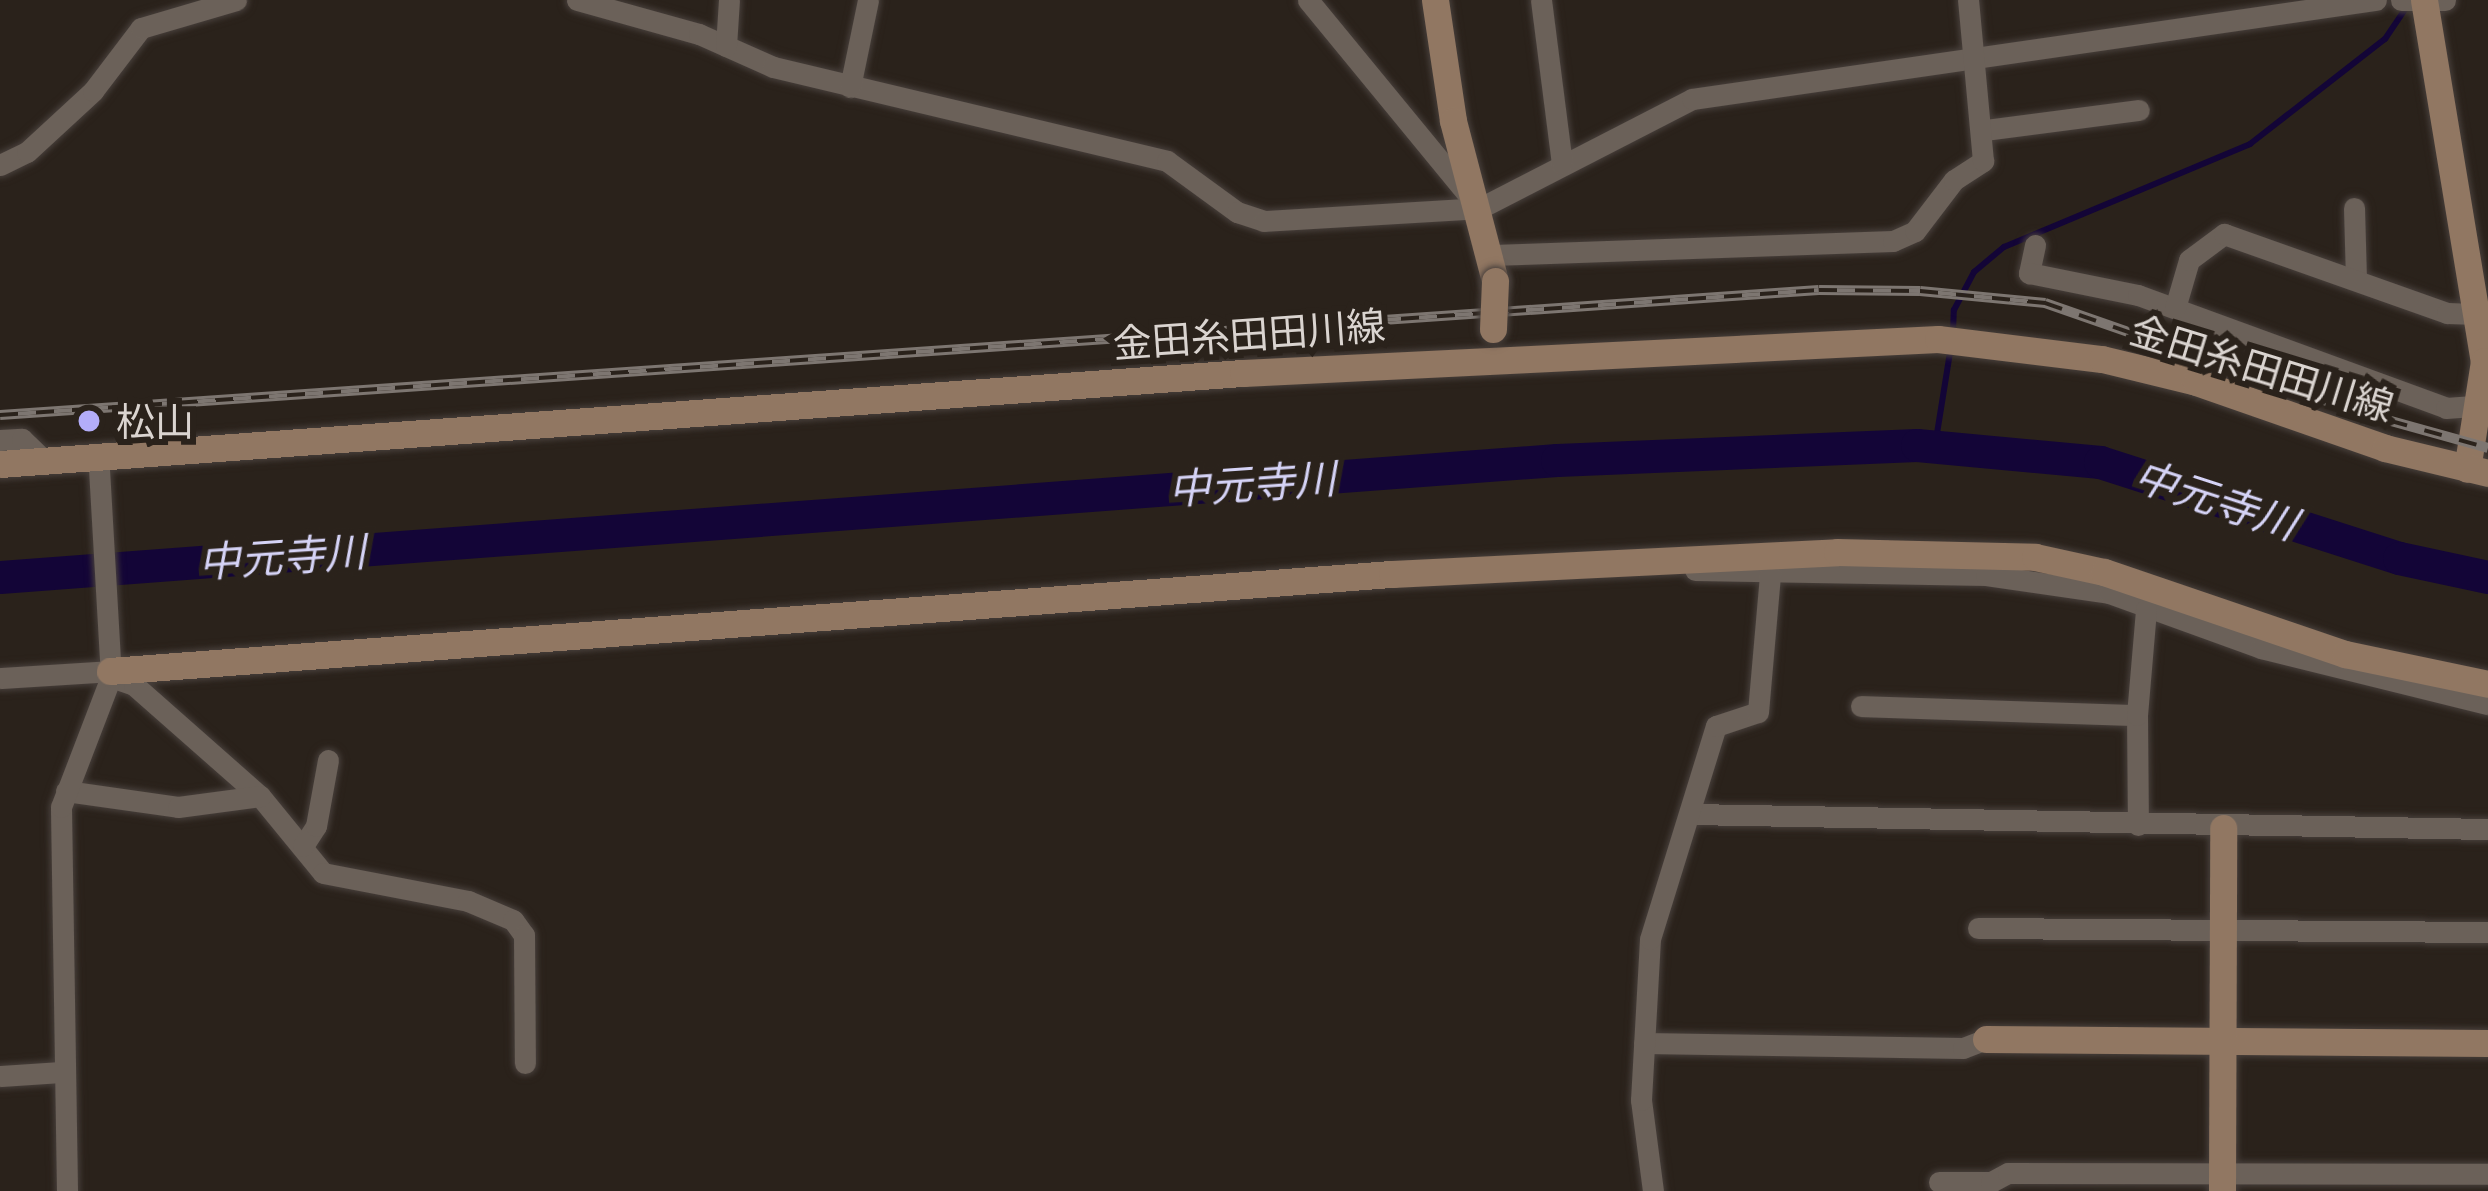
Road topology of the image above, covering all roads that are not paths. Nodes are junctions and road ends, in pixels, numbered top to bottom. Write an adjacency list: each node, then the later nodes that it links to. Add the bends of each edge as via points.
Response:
1 (236, 0): 17 (street, via 141,28 93,91 27,152)
2 (577, 0): 11 (street)
3 (729, 0): 11 (street)
4 (868, 0): 13 (street)
5 (1308, 0): 18 (street)
6 (1435, 0): 18 (street, via 1453,121)
7 (1541, 0): 16 (street)
8 (1968, 0): 12 (street)
9 (2376, 0): 12 (street)
10 (2424, 1): 24 (street)
11 (726, 46): 13 (street)
12 (1976, 56): 15 (street); 16 (street, via 1692,99)
13 (850, 87): 18 (street, via 1167,161 1237,212 1264,221)
14 (2139, 110): 15 (street)
15 (1985, 130): 21 (street, via 1983,161 1954,180 1915,231 1893,241)
16 (1562, 164): 18 (street)
17 (0, 165)
18 (1478, 206): 21 (street)
19 (2354, 208): 22 (street)
20 (2036, 245): 23 (street, via 2030,273)
21 (1494, 268): 25 (street, bridge)
22 (2356, 279): 23 (street, via 2224,234 2189,260); 24 (street, via 2447,314)
23 (2175, 308): 26 (street, via 2446,408)
24 (2476, 314): 26 (street)
25 (1493, 358): 30 (street, 金田糸田田川線); 31 (street, 金田糸田田川線, via 1938,339 2037,349 2196,382)
26 (2484, 404): 31 (street)
27 (0, 440): 28 (street, via 22,439)
28 (44, 460): 29 (street, 金田糸田田川線); 30 (street, 金田糸田田川線)
29 (0, 464)
30 (98, 464): 35 (street)
31 (2478, 471)
32 (1652, 558): 33 (street, via 1659,568); 35 (street); 37 (street, via 2035,557 2104,572 2345,654)
33 (1770, 575): 34 (street, via 1986,575 2109,593); 44 (street, via 1758,712 1716,726)
34 (2146, 609): 38 (street, via 2350,674); 40 (street)
35 (111, 666): 36 (street); 42 (street); 43 (street)
36 (0, 678)
37 (2488, 685)
38 (2488, 704)
39 (1861, 706): 40 (street)
40 (2138, 715): 45 (street)
41 (328, 760): 48 (street, via 316,826)
42 (66, 791): 43 (street, via 178,808); 57 (street)
43 (260, 796): 48 (street)
44 (1691, 814): 45 (street); 54 (street, via 1651,939)
45 (2138, 826): 46 (street)
46 (2223, 828): 47 (street); 50 (street)
47 (2488, 829)
48 (302, 846): 56 (street, via 323,873 468,902 513,920 524,935)
49 (1978, 928): 50 (street)
50 (2221, 929): 51 (street); 53 (street)
51 (2488, 932)
52 (1986, 1039): 53 (street); 54 (street, via 1963,1048)
53 (2222, 1039): 55 (street); 60 (street)
54 (1644, 1043): 63 (street)
55 (2488, 1043)
56 (525, 1063)
57 (62, 1072): 58 (street); 62 (street)
58 (0, 1076)
59 (2488, 1174): 60 (street)
60 (2222, 1181): 61 (street, via 2008,1173 1990,1182)
61 (1939, 1182)
62 (67, 1191)
63 (1653, 1191)

